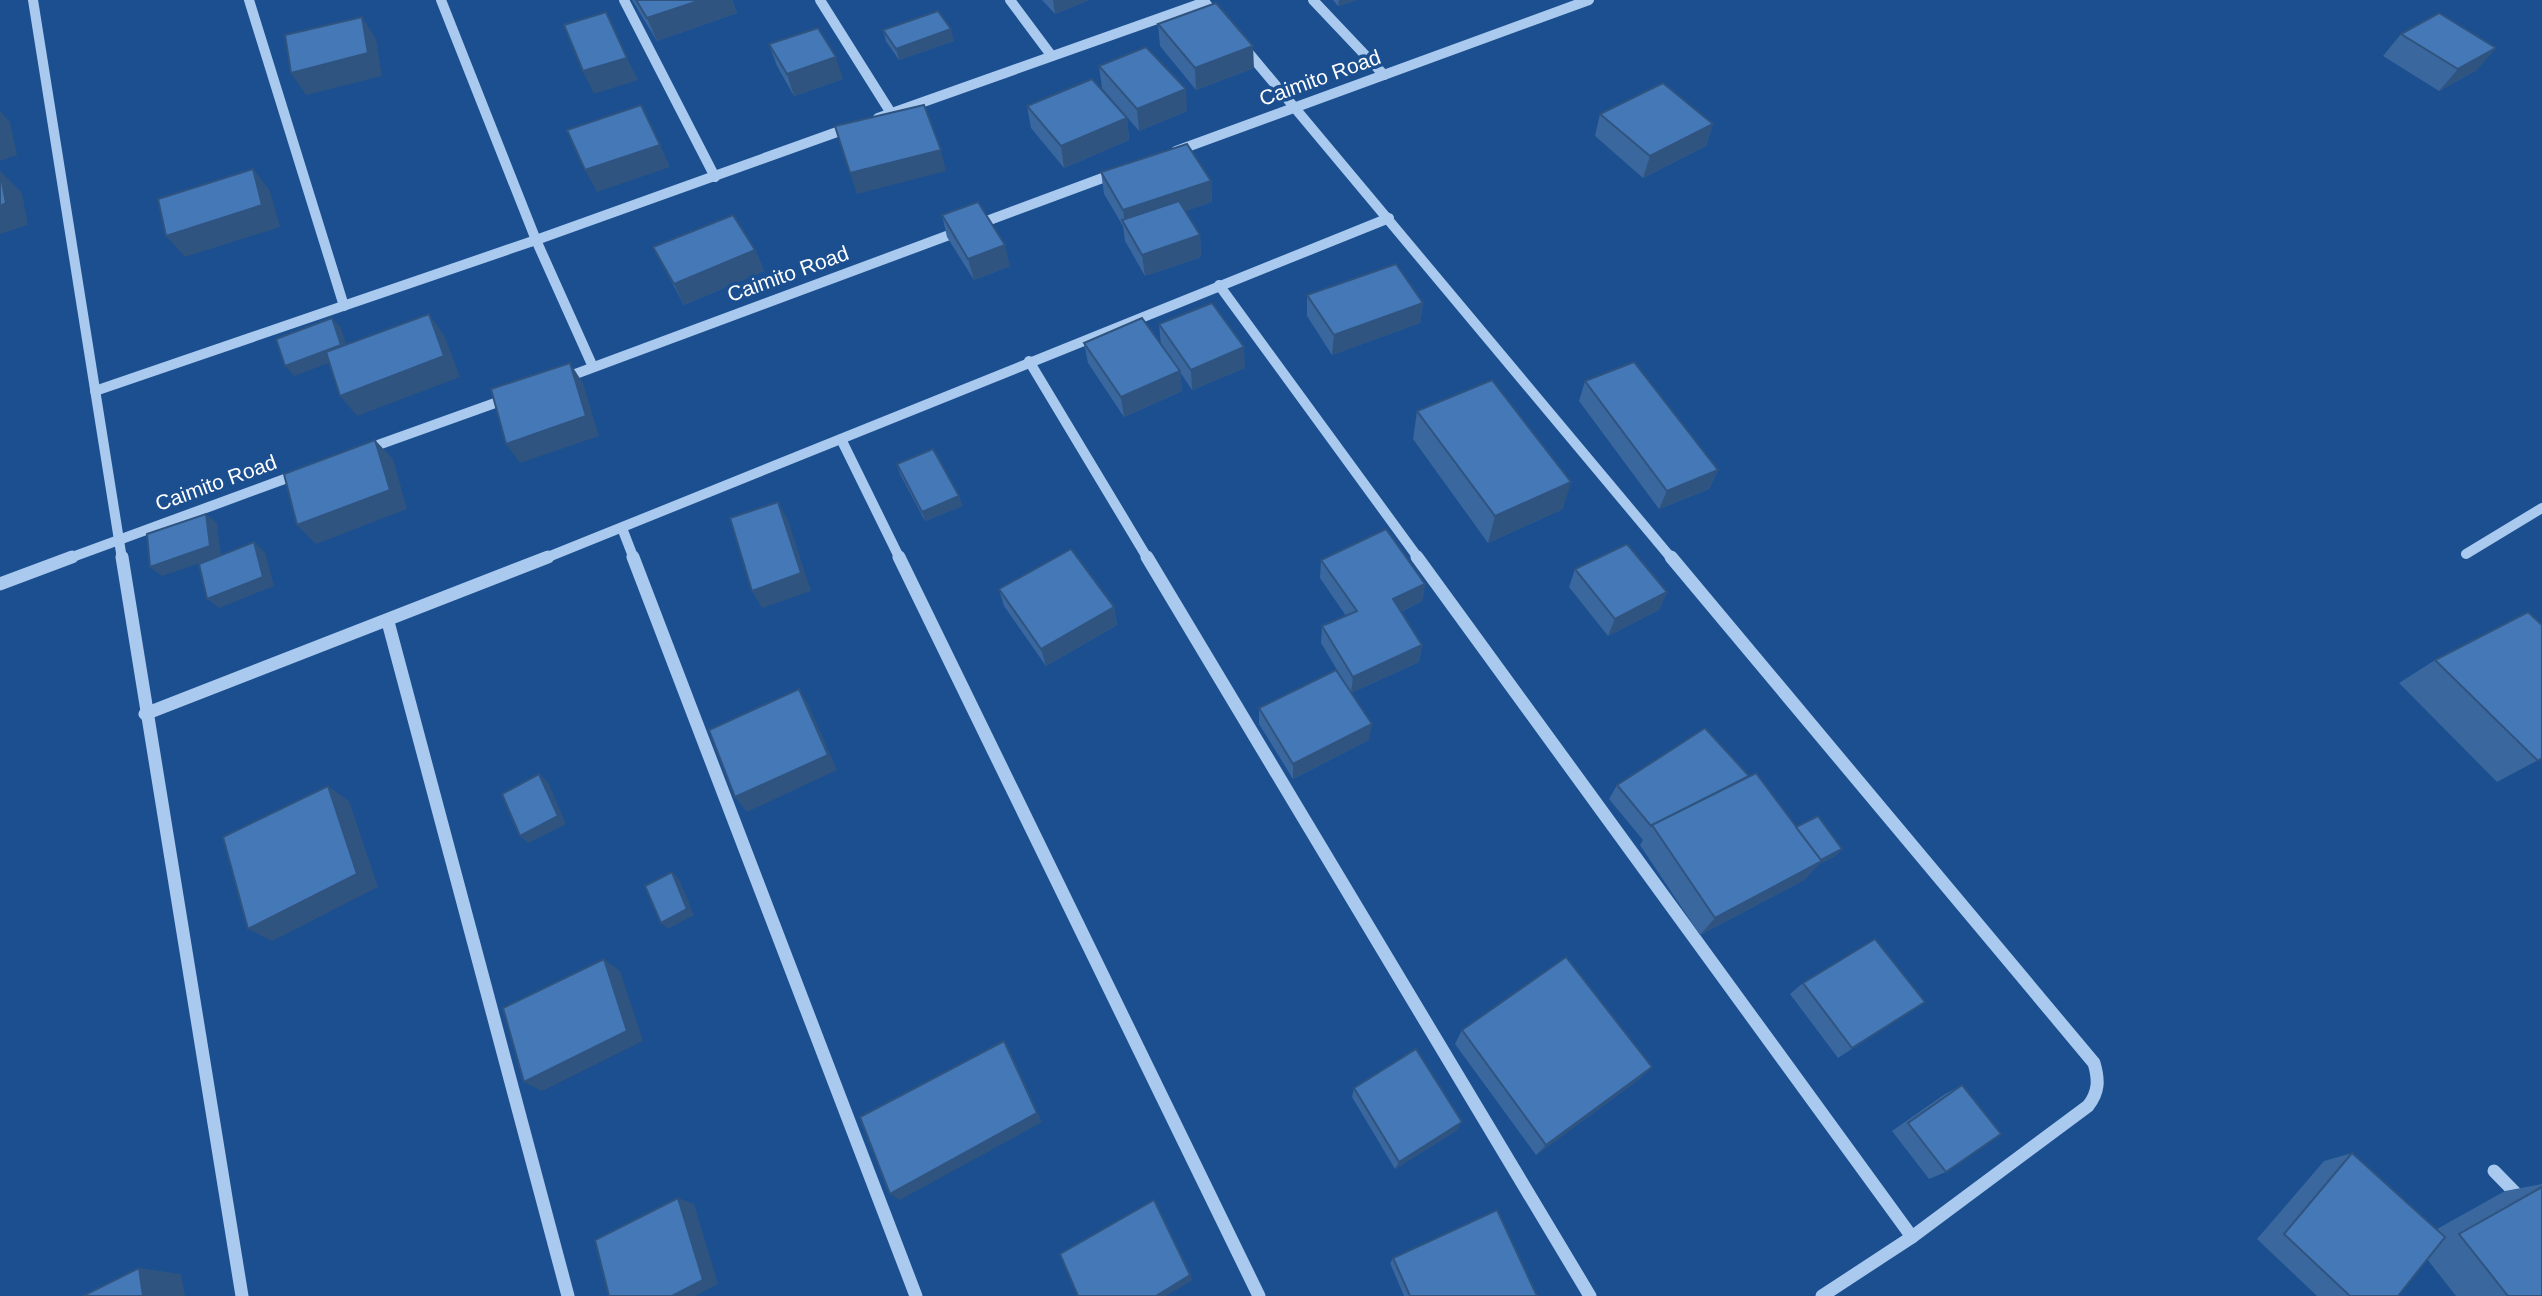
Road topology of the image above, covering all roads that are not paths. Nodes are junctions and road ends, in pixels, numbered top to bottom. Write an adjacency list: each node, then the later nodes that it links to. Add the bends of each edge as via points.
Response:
1 (33, 0): 26 (street)
2 (249, 0): 22 (street)
3 (441, 0): 20 (street)
4 (624, 0): 18 (street)
5 (820, 0): 15 (street)
6 (1010, 0): 12 (street)
7 (1313, 0): 13 (street)
8 (1590, 0): 13 (street, Caimito Road)
9 (1204, 1): 10 (street); 12 (street)
10 (1223, 23)
11 (1232, 34): 14 (street)
12 (1051, 55): 15 (street)
13 (1384, 75): 14 (street, Caimito Road)
14 (1297, 106): 16 (street, Caimito Road); 19 (street)
15 (891, 113): 18 (street)
16 (1166, 155)
17 (1127, 169): 24 (street, Caimito Road)
18 (715, 177): 20 (street)
19 (1389, 218): 21 (street); 40 (street, via 2094,1063 2100,1084 2088,1106)
20 (536, 240): 22 (street); 24 (street)
21 (1219, 285): 23 (street); 40 (street)
22 (344, 306): 26 (street)
23 (1029, 361): 28 (street); 45 (street)
24 (593, 367): 25 (street, Caimito Road)
25 (554, 382)
26 (95, 391): 33 (street)
27 (514, 396): 29 (street)
28 (841, 439): 32 (street); 44 (street)
29 (357, 453)
30 (317, 467): 33 (street, Caimito Road)
31 (2542, 508): 34 (street)
32 (622, 528): 36 (street); 43 (street)
33 (121, 538): 35 (street, Caimito Road); 37 (street)
34 (2466, 554)
35 (0, 584)
36 (388, 622): 37 (street); 42 (street)
37 (145, 714): 41 (street)
38 (2494, 1171): 39 (street)
39 (2542, 1220)
40 (1912, 1237): 46 (street)
41 (242, 1296)
42 (568, 1296)
43 (916, 1296)
44 (1259, 1296)
45 (1590, 1296)
46 (1822, 1296)

